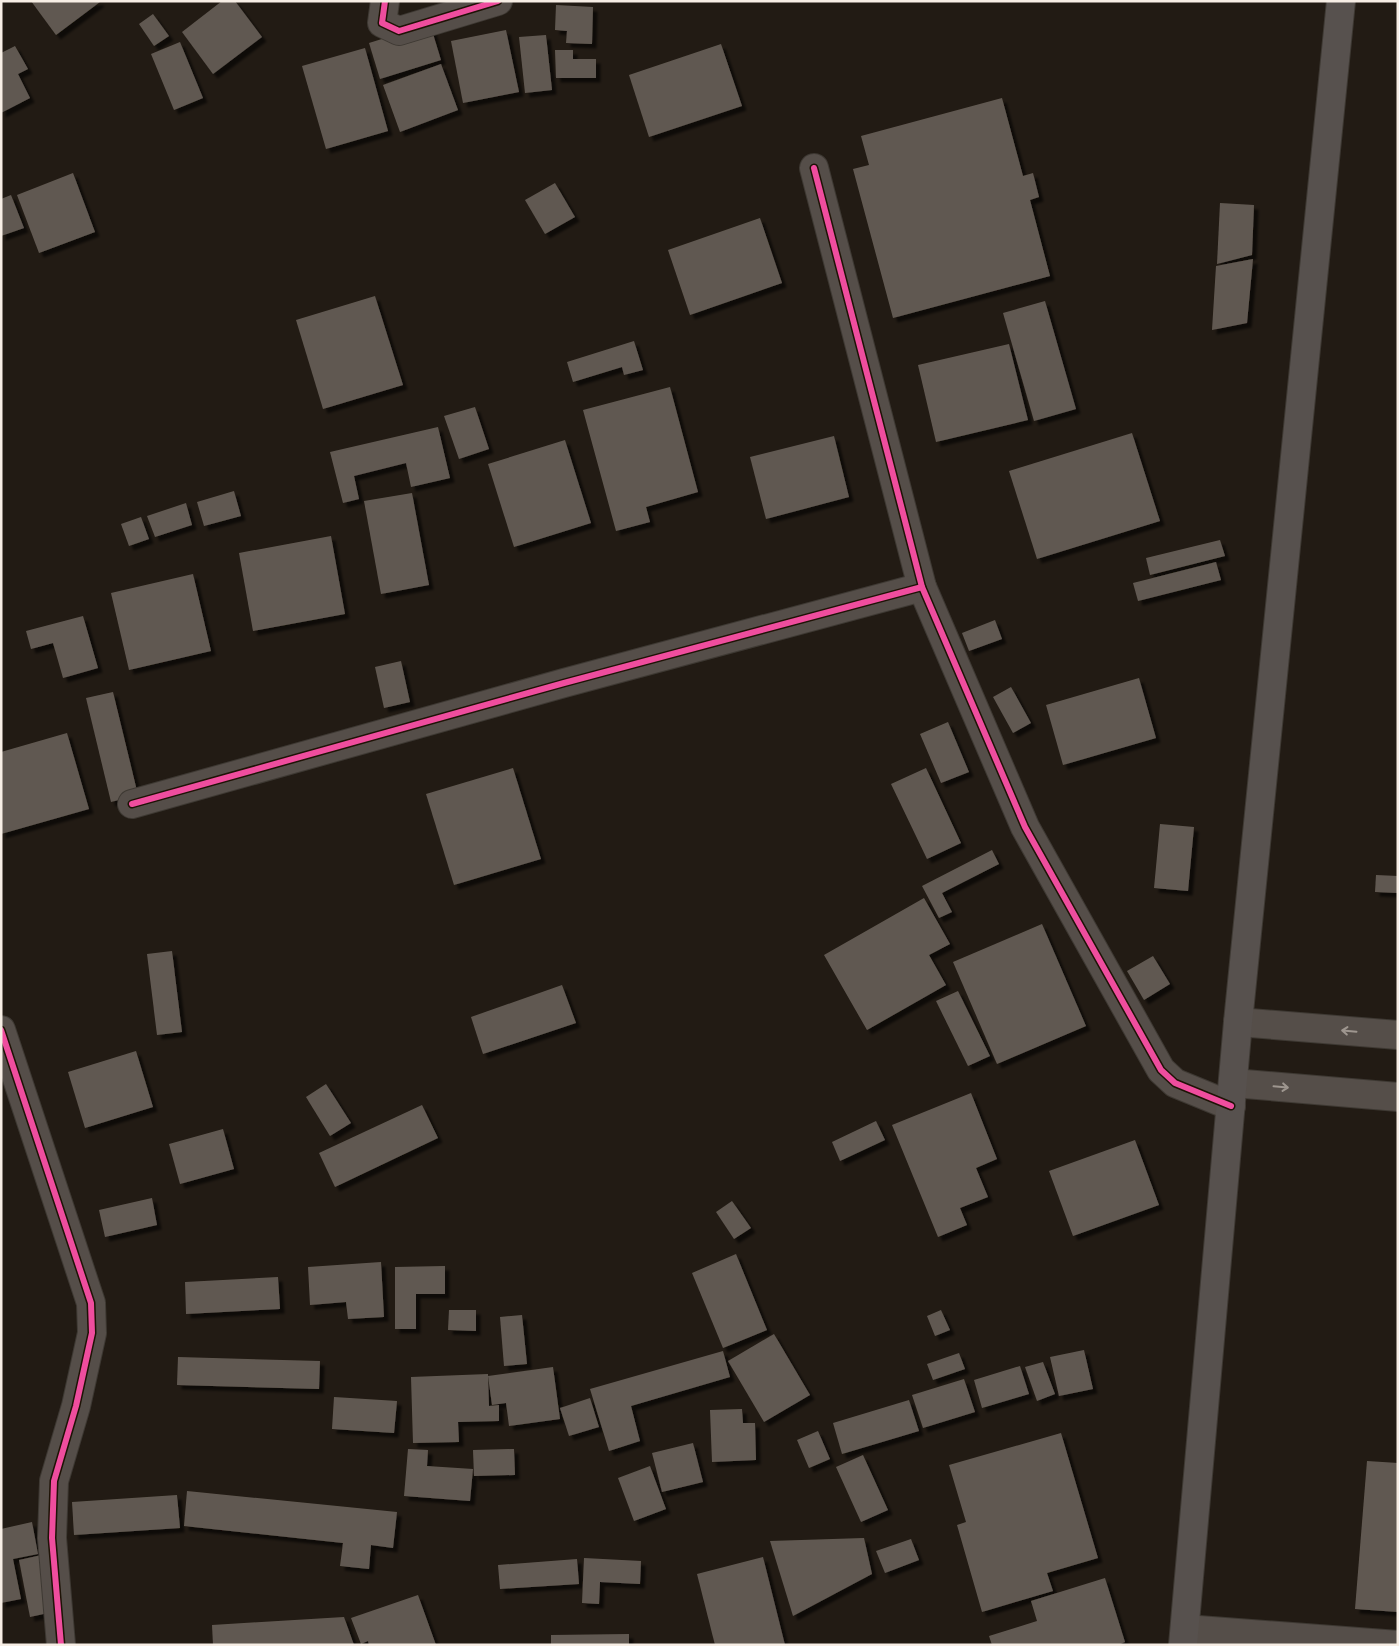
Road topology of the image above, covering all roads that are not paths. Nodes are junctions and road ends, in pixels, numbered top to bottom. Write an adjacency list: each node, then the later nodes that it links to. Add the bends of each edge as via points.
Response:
1 (385, 1): 2 (street, via 382,23 399,31)
2 (498, 1)
3 (1341, 1): 7 (main road)
4 (814, 168): 5 (street)
5 (922, 587): 6 (street, via 573,680); 10 (street, via 1026,827 1161,1070 1175,1084)
6 (132, 804)
7 (1238, 1022): 9 (street, one-way to 7); 10 (main road)
8 (1, 1030): 14 (street, via 92,1303 92,1333 76,1406 54,1481 52,1538)
9 (1398, 1035)
10 (1232, 1094): 11 (street, one-way to 11); 12 (main road)
11 (1398, 1097)
12 (1184, 1637): 13 (street)
13 (1398, 1644)
14 (61, 1645)

